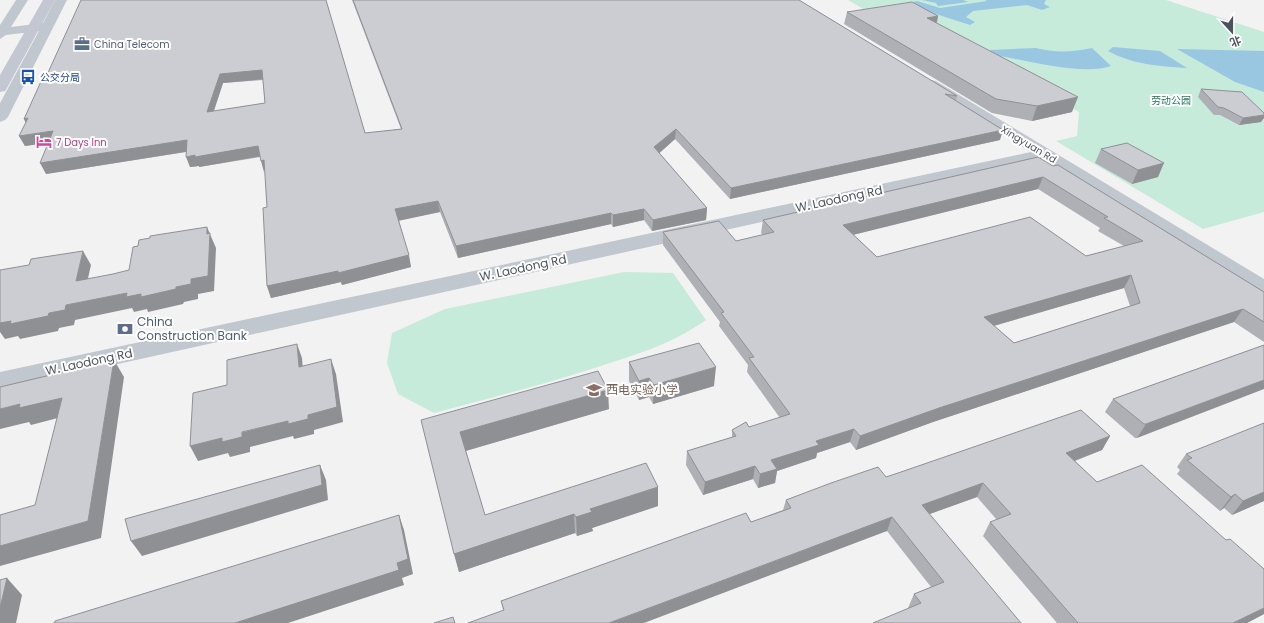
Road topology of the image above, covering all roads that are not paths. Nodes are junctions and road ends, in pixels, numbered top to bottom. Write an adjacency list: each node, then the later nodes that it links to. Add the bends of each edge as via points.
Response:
1 (22, 0): 8 (street)
2 (35, 0): 7 (main road)
3 (49, 0): 6 (main road)
4 (61, 0): 5 (street)
5 (48, 26): 6 (street); 12 (street)
6 (33, 28): 7 (street); 11 (main road)
7 (17, 30): 8 (street); 9 (main road)
8 (1, 33)
9 (7, 47)
10 (916, 75): 13 (street, Xingyuan Rd)
11 (0, 88)
12 (0, 117)
13 (1046, 154): 15 (street, Xingyuan Rd); 17 (street, W. Laodong Rd)
14 (1264, 268): 15 (street)
15 (1242, 275): 16 (street, Xingyuan Rd)
16 (1264, 288)
17 (0, 381)

